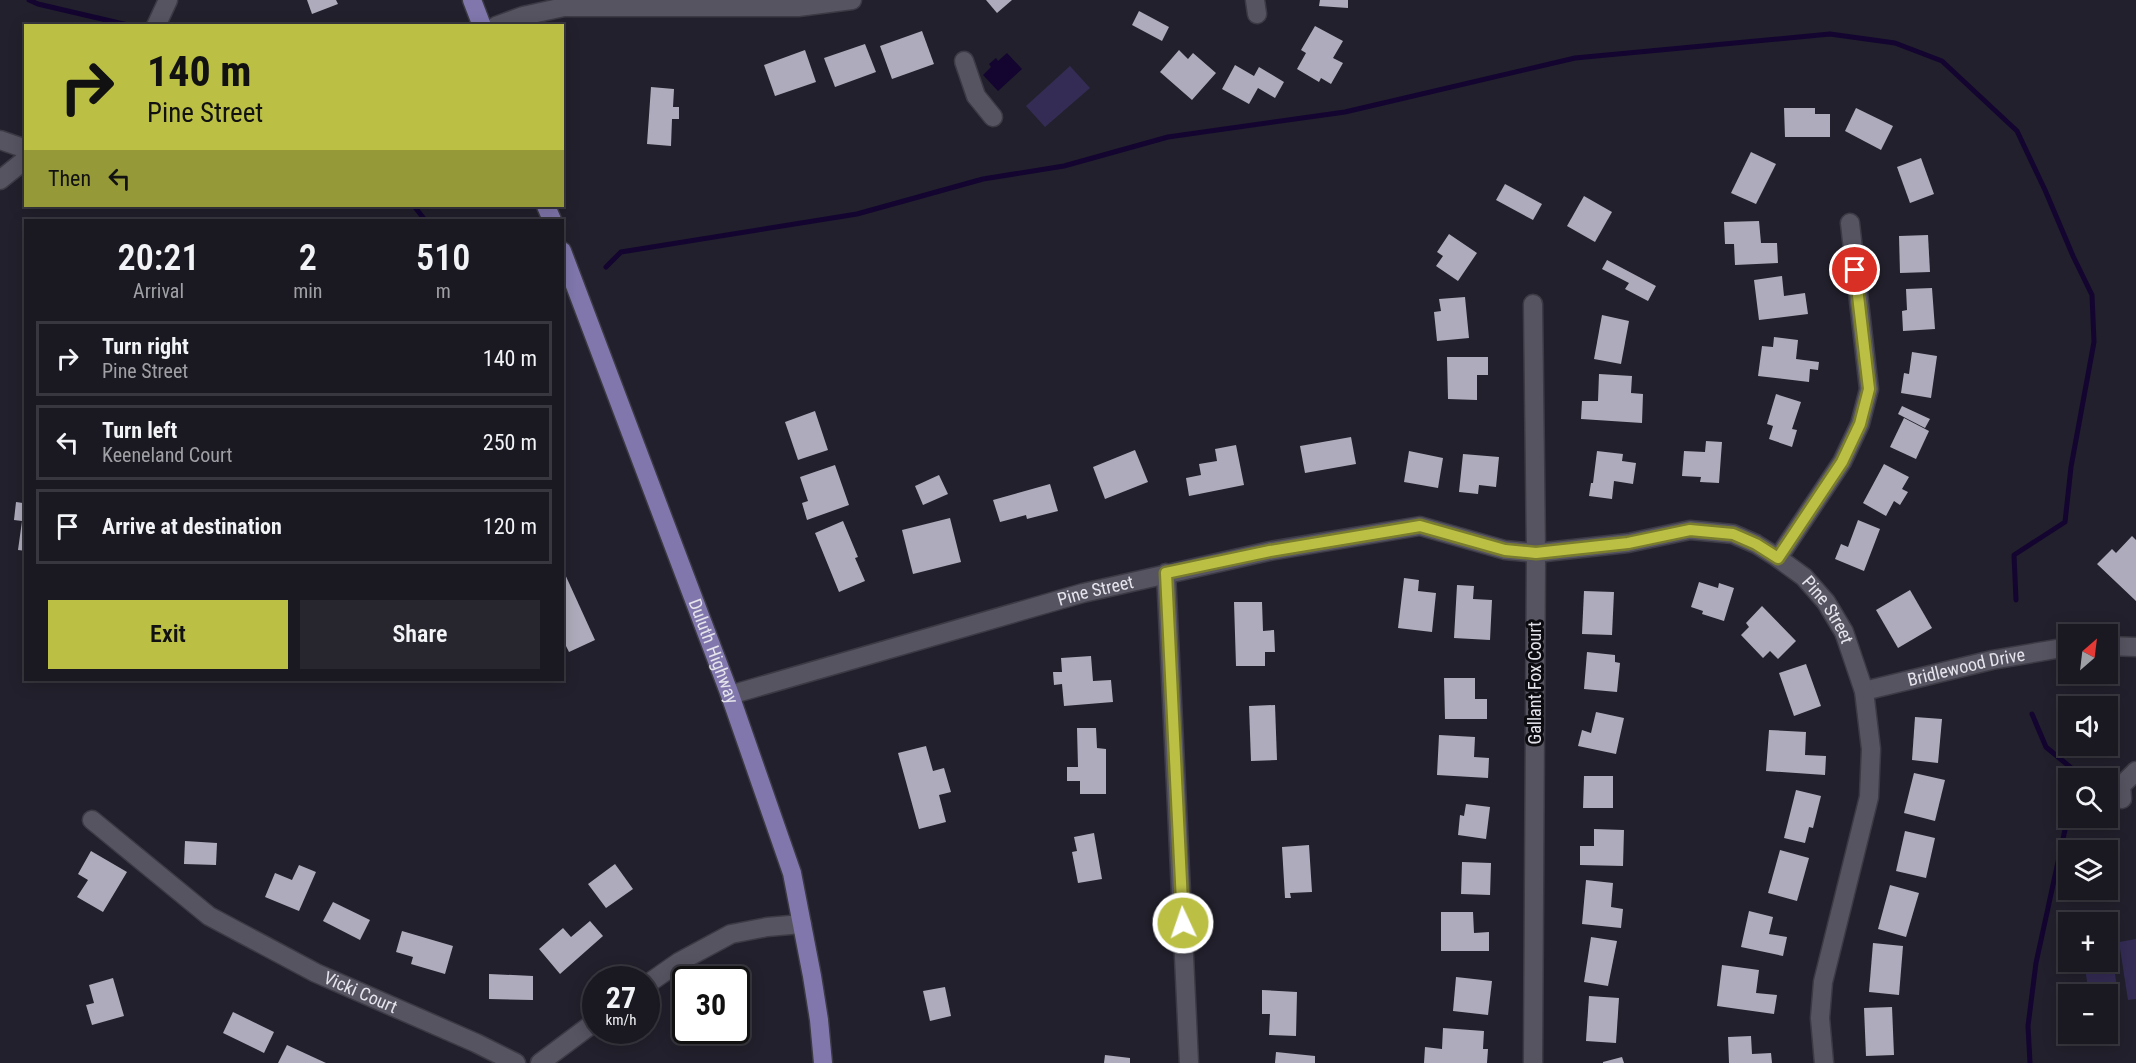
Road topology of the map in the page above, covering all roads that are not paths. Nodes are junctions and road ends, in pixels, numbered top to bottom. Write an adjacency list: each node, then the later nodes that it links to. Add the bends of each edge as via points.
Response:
1 (168, 0): 4 (street)
2 (472, 0): 5 (main road)
3 (852, 0): 6 (street, via 798,7 564,7)
4 (157, 24)
5 (481, 24)
6 (501, 24)
7 (964, 61): 8 (street, via 976,96)
8 (993, 117)
9 (0, 140): 10 (street)
10 (24, 148)
11 (24, 161): 12 (street)
12 (0, 180)
13 (1850, 223): 17 (street, via 1869,389 1860,424 1842,462)
14 (564, 256): 23 (main road, Duluth Highway)
15 (1533, 304): 16 (street, Gallant Fox Court)
16 (1536, 553): 17 (street, Pine Street, via 1628,543 1690,530 1733,534); 18 (street, Pine Street, via 1505,550 1420,526); 34 (street, Gallant Fox Court)
17 (1778, 558): 22 (street, Pine Street, via 1804,577 1826,602 1844,632)
18 (1166, 573): 23 (street, Pine Street, via 1083,593); 33 (street)
19 (2118, 646): 20 (street)
20 (2136, 647)
21 (2058, 649): 22 (street, Bridlewood Drive, via 1992,660)
22 (1864, 691): 35 (street, Pine Street, via 1871,748 1869,797 1823,982 1820,1018)
23 (730, 695): 27 (main road, Duluth Highway, via 792,873)
24 (2136, 771): 25 (street, via 2121,786)
25 (2122, 799)
26 (92, 820): 30 (street, Vicki Court, via 209,916 316,973)
27 (802, 924): 28 (street, via 731,934); 32 (main road, Duluth Highway, via 819,1020)
28 (660, 976)
29 (582, 1032): 31 (street)
30 (516, 1063)
31 (540, 1063)
32 (822, 1063)
33 (1189, 1063)
34 (1533, 1063)
35 (1824, 1063)

